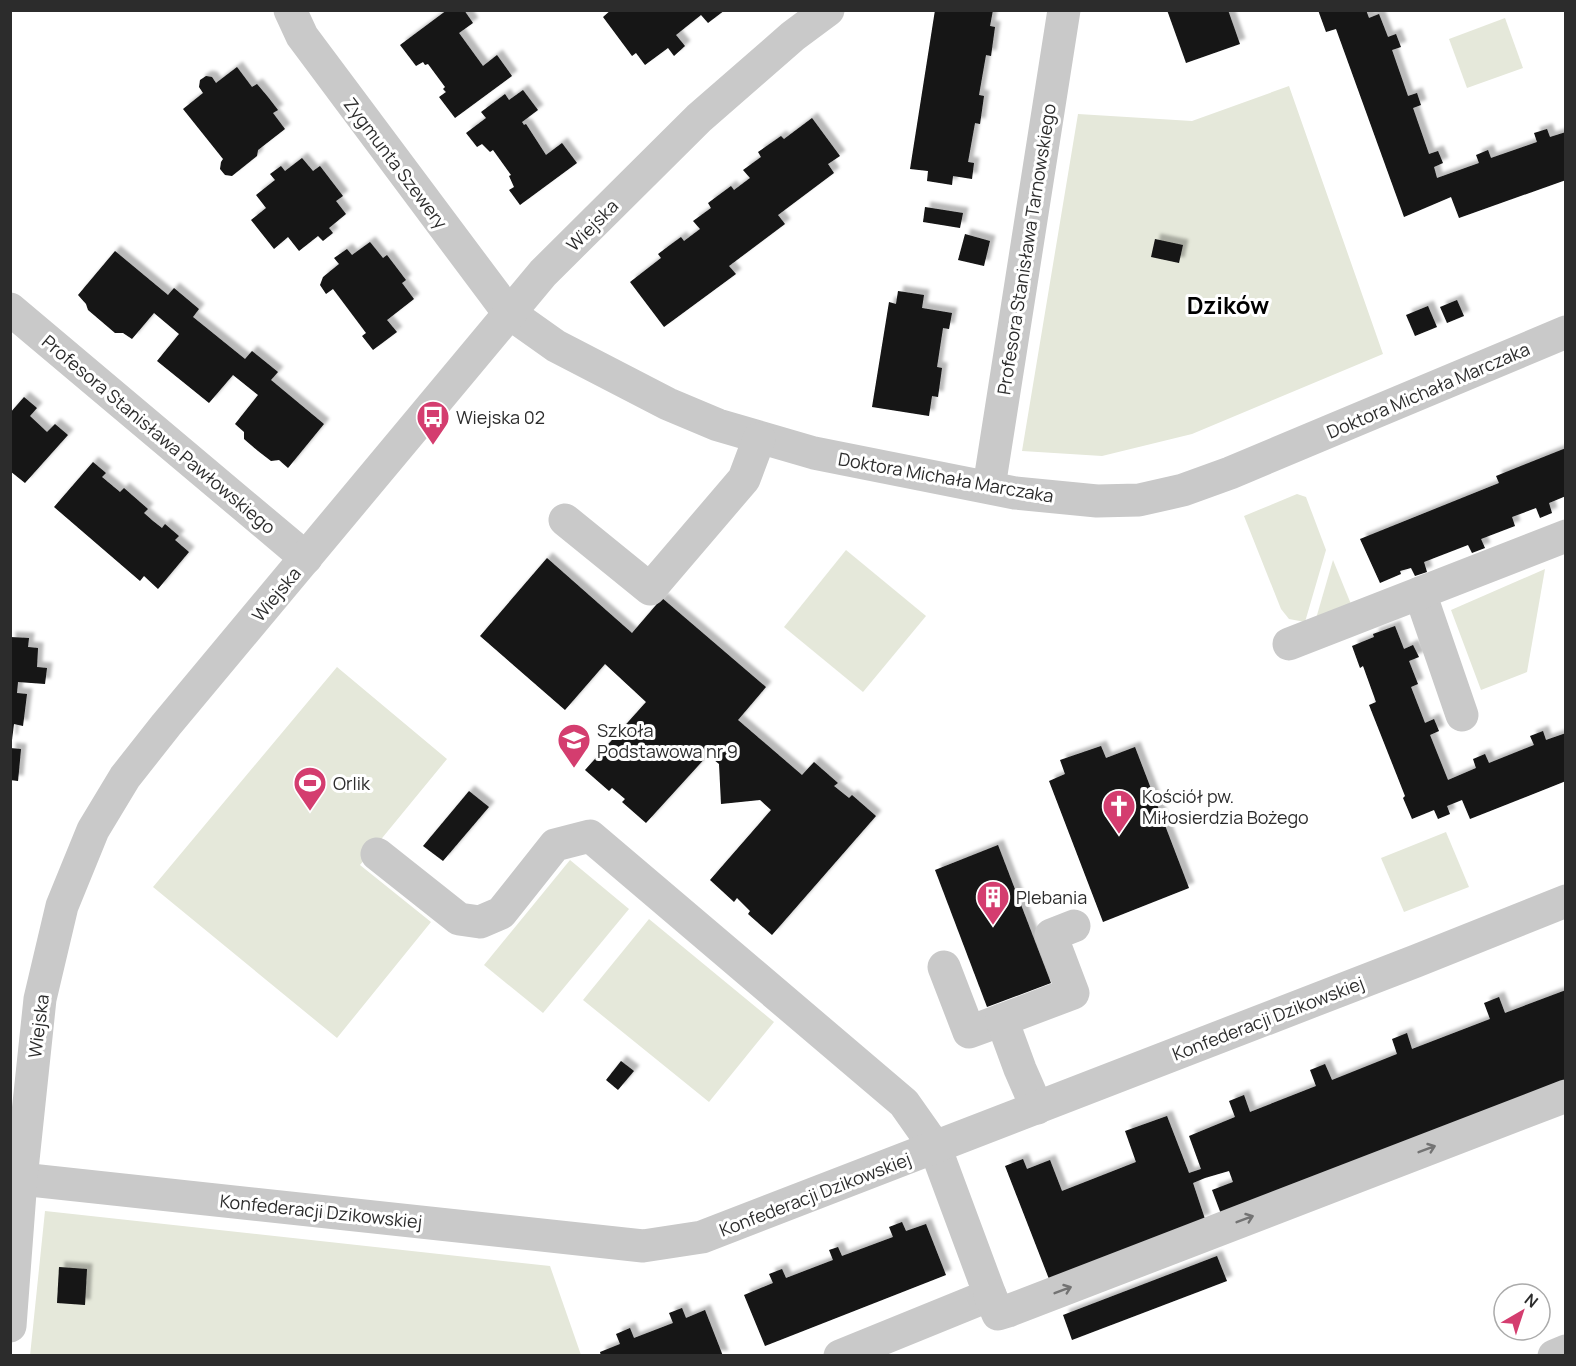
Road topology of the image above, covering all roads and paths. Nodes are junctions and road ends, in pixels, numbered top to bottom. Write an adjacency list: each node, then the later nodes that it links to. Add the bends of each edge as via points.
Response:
1 (290, 10): 5 (street, Zygmunta Szewery, via 309,45)
2 (828, 10): 5 (street, Wiejska, via 699,118)
3 (1064, 10): 8 (street, Profesora Stanisława Tarnowskiego)
4 (10, 309): 11 (street, Profesora Stanisława Pawłowskiego)
5 (508, 312): 7 (street, Doktora Michała Marczaka, via 556,346 616,378 718,425); 11 (street, Wiejska)
6 (1566, 332): 8 (street, Doktora Michała Marczaka, via 1183,490 1139,500 1097,501)
7 (759, 439): 8 (street, Doktora Michała Marczaka); 9 (street, via 744,479 650,589)
8 (989, 487)
9 (565, 520)
10 (1566, 536): 12 (street)
11 (306, 558): 23 (street, Wiejska, via 166,724 125,777 93,830 62,906 40,999)
12 (1420, 593): 13 (street); 14 (street)
13 (1289, 644)
14 (1462, 715)
15 (377, 854): 22 (street, via 459,919 480,922 501,913 555,845 590,836 904,1102)
16 (1566, 900): 21 (street, Konfederacji Dzikowskiej)
17 (1074, 926): 19 (street, via 1051,935 1073,993)
18 (944, 967): 19 (street, via 969,1032)
19 (1002, 1020): 21 (street)
20 (1566, 1096): 24 (street, one-way to 20)
21 (1037, 1108): 22 (street, Konfederacji Dzikowskiej)
22 (936, 1147): 23 (street, Konfederacji Dzikowskiej, via 702,1237 643,1246); 24 (street)
23 (21, 1179): 25 (street, Wiejska)
24 (999, 1303): 27 (street)
25 (10, 1326)
26 (1566, 1351): 28 (street)
27 (840, 1356)
28 (1554, 1356)

